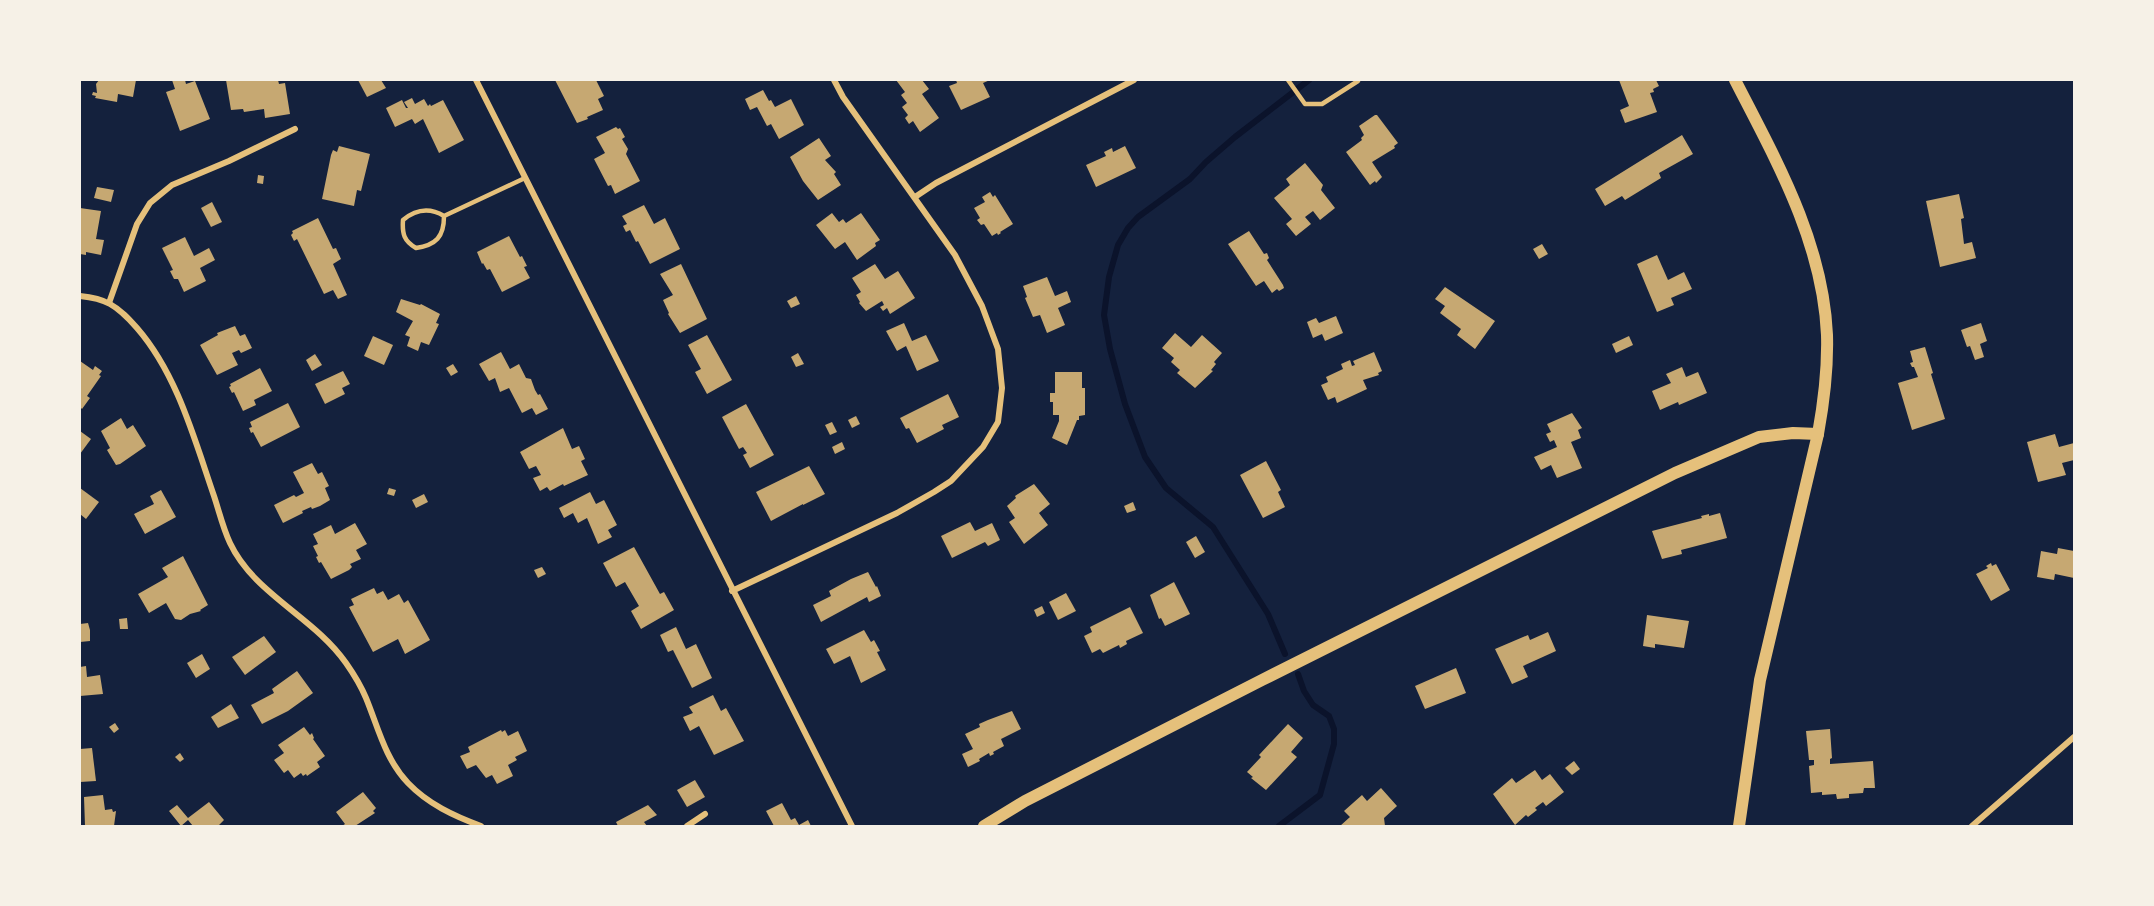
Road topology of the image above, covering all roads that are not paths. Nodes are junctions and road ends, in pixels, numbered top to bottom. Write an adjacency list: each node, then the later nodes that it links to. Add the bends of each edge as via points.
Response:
1 (476, 80): 8 (street)
2 (834, 80): 9 (street)
3 (1134, 80): 9 (street)
4 (1288, 80): 6 (lane, via 1305,104 1322,104)
5 (1735, 80): 13 (main road, via 1788,187 1819,279 1827,355)
6 (1358, 81)
7 (295, 129): 12 (street, via 172,185 150,203 137,225)
8 (525, 178): 10 (lane); 14 (street)
9 (915, 197): 14 (street, via 955,255 982,306 998,349 1002,388 998,422 975,456 934,492)
10 (444, 216): 10 (lane, via 444,226 430,246 416,248 407,243 402,232 403,220 411,214 422,210)
11 (80, 296): 12 (street)
12 (109, 303): 17 (street, via 131,321 161,360 181,404 230,543 241,560 346,662 365,695 390,757 408,783 434,804)
13 (1818, 434): 20 (main road, via 1793,432 1759,437 1675,473 1025,801); 21 (main road, via 1760,680)
14 (732, 591): 19 (street)
15 (2074, 737): 22 (street)
16 (705, 814): 18 (street)
17 (481, 826)
18 (687, 826)
19 (852, 826)
20 (984, 826)
21 (1739, 826)
22 (1972, 826)

